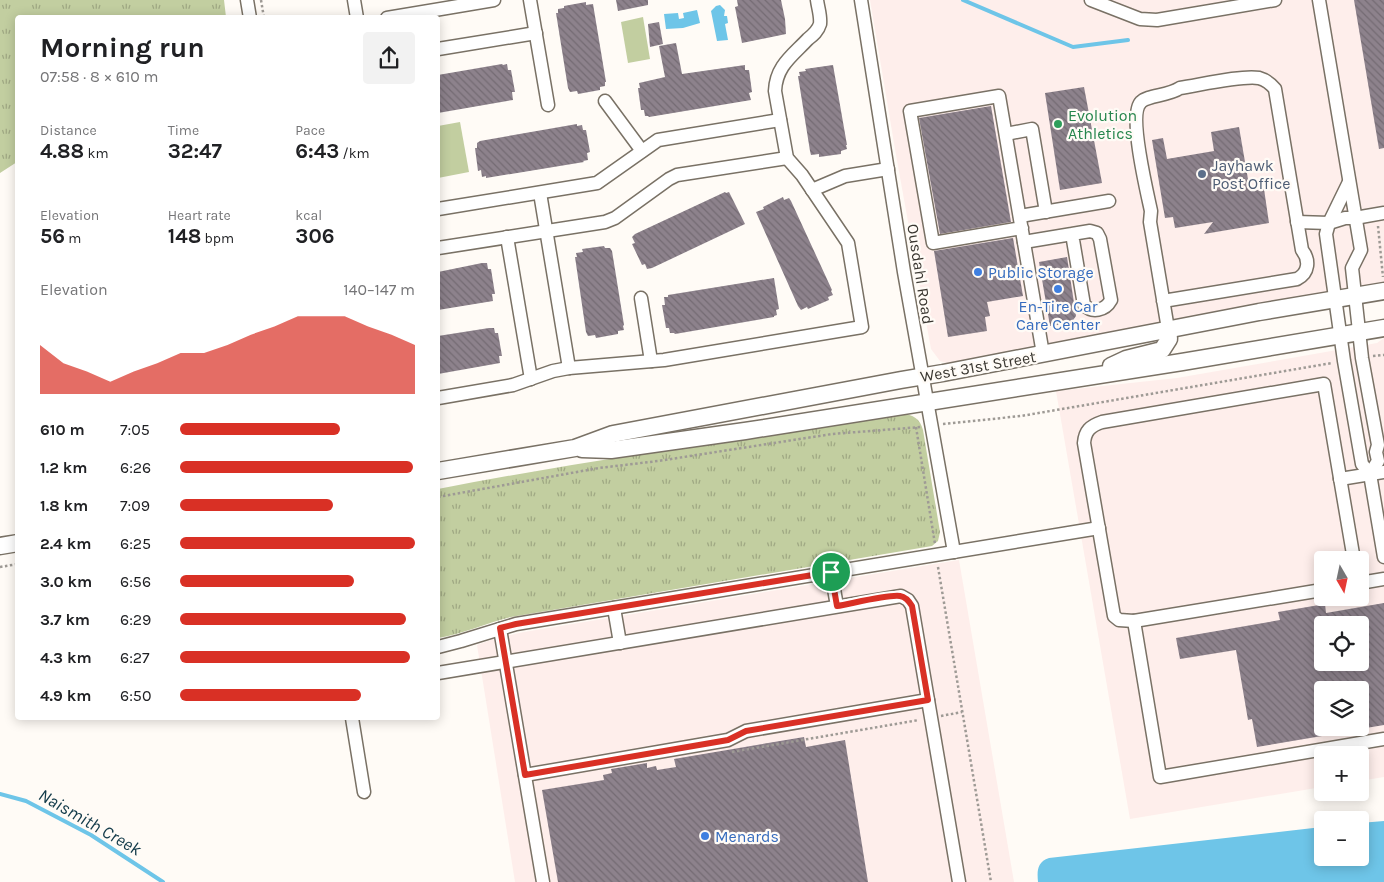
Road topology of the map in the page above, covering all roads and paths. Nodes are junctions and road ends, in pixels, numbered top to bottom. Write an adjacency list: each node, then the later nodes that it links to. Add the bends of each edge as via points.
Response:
1 (247, 0): 11 (street)
2 (261, 0): 12 (path)
3 (354, 0): 13 (street)
4 (494, 0): 14 (street)
5 (530, 0): 15 (street)
6 (817, 0): 19 (street, via 820,18 816,32 787,60 776,81)
7 (861, 0): 23 (street, Ousdahl Road)
8 (1091, 0): 9 (street, via 1140,19 1157,20)
9 (1275, 0)
10 (1319, 0): 24 (street)
11 (250, 15)
12 (264, 15)
13 (356, 15)
14 (405, 15)
15 (536, 33): 16 (street); 18 (street)
16 (440, 49)
17 (605, 101): 21 (street)
18 (548, 105)
19 (780, 120): 21 (street, via 658,140); 22 (street)
20 (1006, 134): 29 (street, via 1032,129); 32 (street); 32 (street, via 999,96 910,111 933,244)
21 (642, 151): 26 (street, via 597,183)
22 (787, 158): 25 (street); 35 (street, via 677,176 615,218)
23 (888, 169): 25 (street, via 845,176); 56 (street, Ousdahl Road)
24 (1349, 182): 31 (street); 34 (street)
25 (812, 190): 53 (street, via 848,243 862,327)
26 (540, 192): 28 (street); 35 (street)
27 (1109, 201): 29 (street)
28 (440, 209)
29 (1046, 212): 32 (street)
30 (1380, 214): 31 (street); 40 (path)
31 (1355, 218): 34 (street); 42 (street, via 1361,250 1352,268)
32 (1021, 222): 38 (street)
33 (1297, 222): 34 (street); 45 (street, via 1308,264 1302,277); 45 (street, via 1275,89 1270,83 1260,78 1247,78 1180,88 1141,102 1136,128)
34 (1329, 222): 44 (street, via 1326,234)
35 (546, 231): 37 (street); 55 (street)
36 (1072, 234): 36 (street, via 1090,231 1100,239 1111,300 1103,308 1093,310 1084,305); 38 (street)
37 (507, 237): 39 (street); 58 (street)
38 (1024, 242): 50 (street)
39 (440, 248)
40 (1383, 279)
41 (1384, 291): 42 (main road, West 31st Street)
42 (1355, 296): 44 (main road, West 31st Street); 48 (street)
43 (641, 298): 53 (street)
44 (1335, 300): 47 (main road, West 31st Street); 49 (street)
45 (1163, 301): 47 (street)
46 (1384, 328): 48 (main road, West 31st Street)
47 (1168, 329): 50 (main road, West 31st Street); 57 (main road, via 1168,339 1162,350 1126,359)
48 (1359, 332): 49 (main road, West 31st Street); 65 (street, via 1378,445 1378,461)
49 (1340, 335): 57 (main road, West 31st Street); 65 (street, via 1362,464)
50 (1043, 354): 56 (main road, West 31st Street)
51 (1384, 355): 52 (path)
52 (1371, 357)
53 (651, 361): 55 (street)
54 (1332, 363): 61 (path, via 1021,416)
55 (569, 368): 58 (street)
56 (923, 376): 60 (street, Ousdahl Road); 62 (main road, West 31st Street, via 613,434)
57 (1083, 377): 60 (main road, West 31st Street)
58 (531, 379): 59 (street)
59 (440, 398)
60 (928, 401): 62 (main road, West 31st Street, via 611,450); 72 (street, Ousdahl Road)
61 (949, 424)
62 (575, 448): 63 (main road, West 31st Street)
63 (440, 472)
64 (1384, 472): 65 (street)
65 (1370, 474): 66 (street); 74 (street)
66 (1340, 479): 68 (street, via 1324,384 1102,422 1088,430 1084,443); 71 (street)
67 (440, 498): 73 (path, via 599,468 832,434 916,427)
68 (1099, 528): 72 (street); 83 (street, via 1114,616 1119,620)
69 (15, 544): 70 (main road)
70 (0, 546)
71 (1352, 551)
72 (954, 552): 73 (street)
73 (936, 555): 77 (street); 96 (path)
74 (1384, 557)
75 (15, 564): 76 (path)
76 (0, 567)
77 (831, 572): 81 (street); 82 (street)
78 (1384, 579): 79 (street)
79 (1369, 582)
80 (1314, 591): 83 (street)
81 (837, 606): 85 (street); 89 (street, via 901,596 908,600 912,606)
82 (614, 608): 84 (street); 85 (street)
83 (1134, 621): 91 (street, via 1160,777)
84 (500, 628): 86 (street); 87 (street)
85 (620, 643): 87 (street)
86 (440, 646)
87 (506, 662): 88 (street); 92 (street)
88 (440, 673)
89 (928, 700): 92 (street, via 746,731 728,740); 95 (street)
90 (352, 720): 93 (street)
91 (1384, 740)
92 (525, 775): 94 (street)
93 (364, 792)
94 (543, 882)
95 (959, 882)
96 (991, 882)

